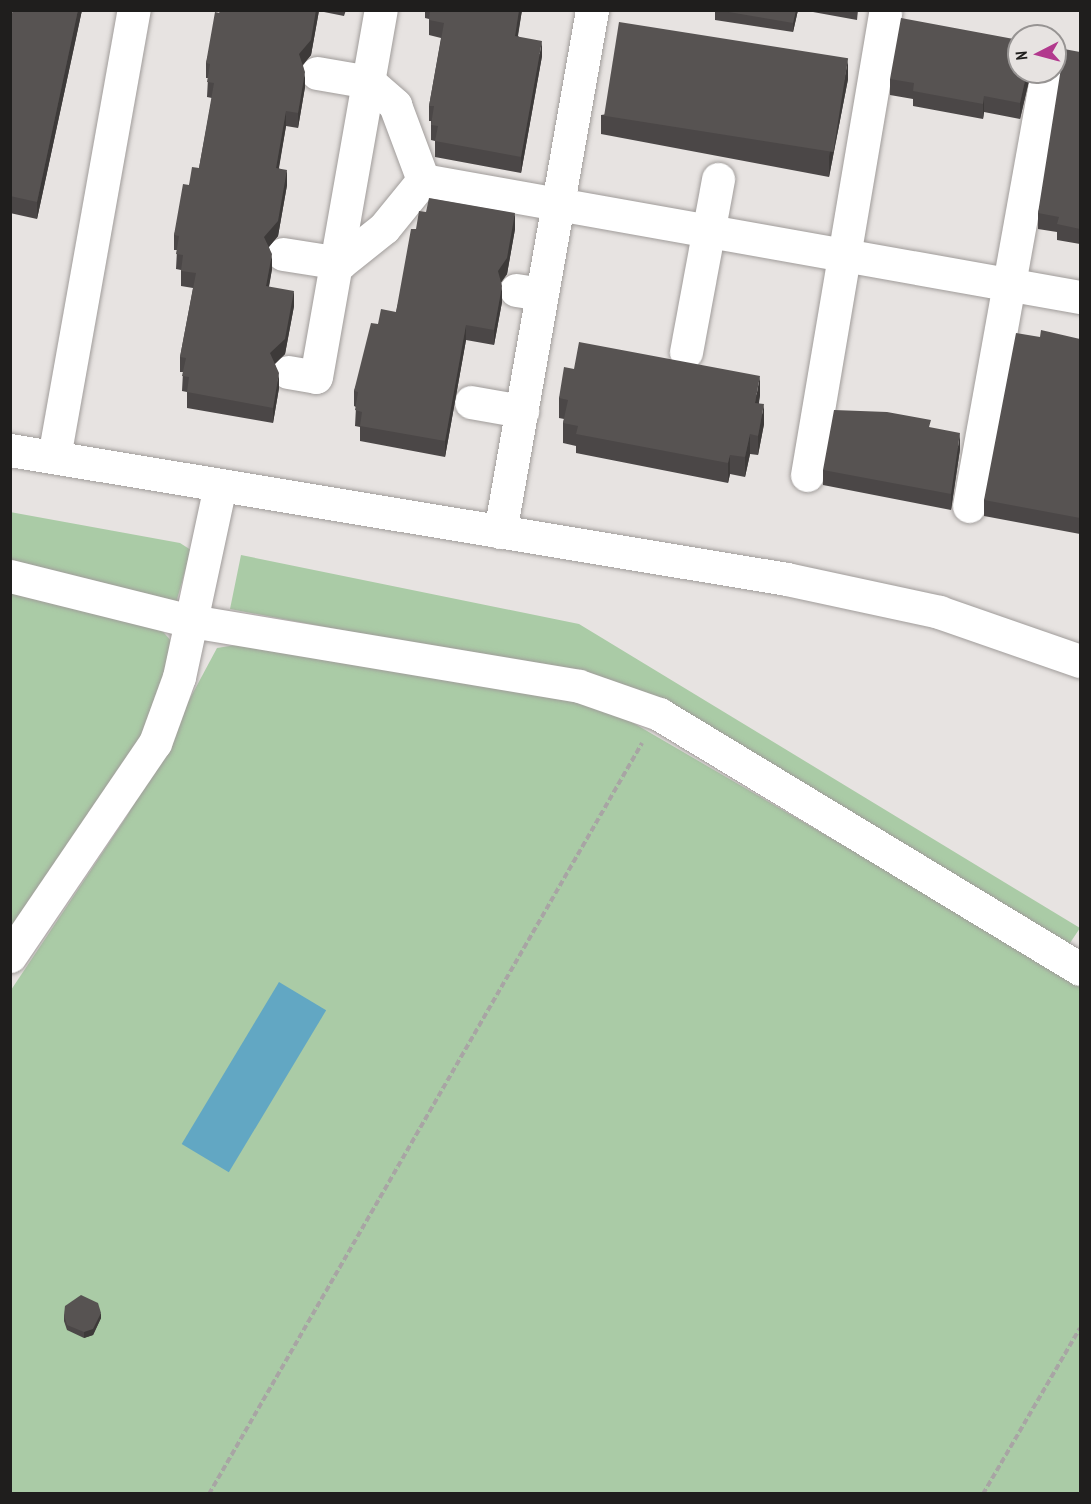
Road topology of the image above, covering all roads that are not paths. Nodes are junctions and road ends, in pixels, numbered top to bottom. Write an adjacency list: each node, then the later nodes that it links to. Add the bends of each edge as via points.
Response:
1 (134, 10): 25 (street)
2 (381, 10): 9 (street)
3 (591, 14): 5 (street); 13 (street)
4 (885, 14): 7 (street)
5 (625, 24)
6 (842, 59): 7 (street)
7 (876, 65): 16 (street)
8 (317, 73): 9 (street)
9 (369, 82): 12 (street, via 395,105); 17 (street)
10 (1045, 84): 18 (street)
11 (718, 179): 14 (street)
12 (423, 180): 13 (street); 17 (street, via 384,228)
13 (558, 205): 14 (street); 23 (street, via 529,292)
14 (709, 232): 16 (street); 20 (street)
15 (283, 254): 17 (street)
16 (844, 256): 18 (street); 26 (street)
17 (340, 263): 21 (street, via 316,377)
18 (1009, 285): 19 (street); 28 (street)
19 (1080, 297)
20 (686, 352)
21 (288, 372)
22 (471, 402): 23 (street)
23 (522, 411): 29 (street)
24 (10, 450): 25 (street)
25 (54, 457): 27 (street)
26 (807, 475)
27 (220, 486): 29 (street); 31 (street)
28 (969, 506)
29 (500, 532): 32 (street, via 787,579 939,612)
30 (10, 576): 31 (street)
31 (191, 621): 33 (street, via 155,743); 34 (street, via 579,686 659,714)
32 (1080, 661)
33 (10, 957)
34 (1080, 969)

